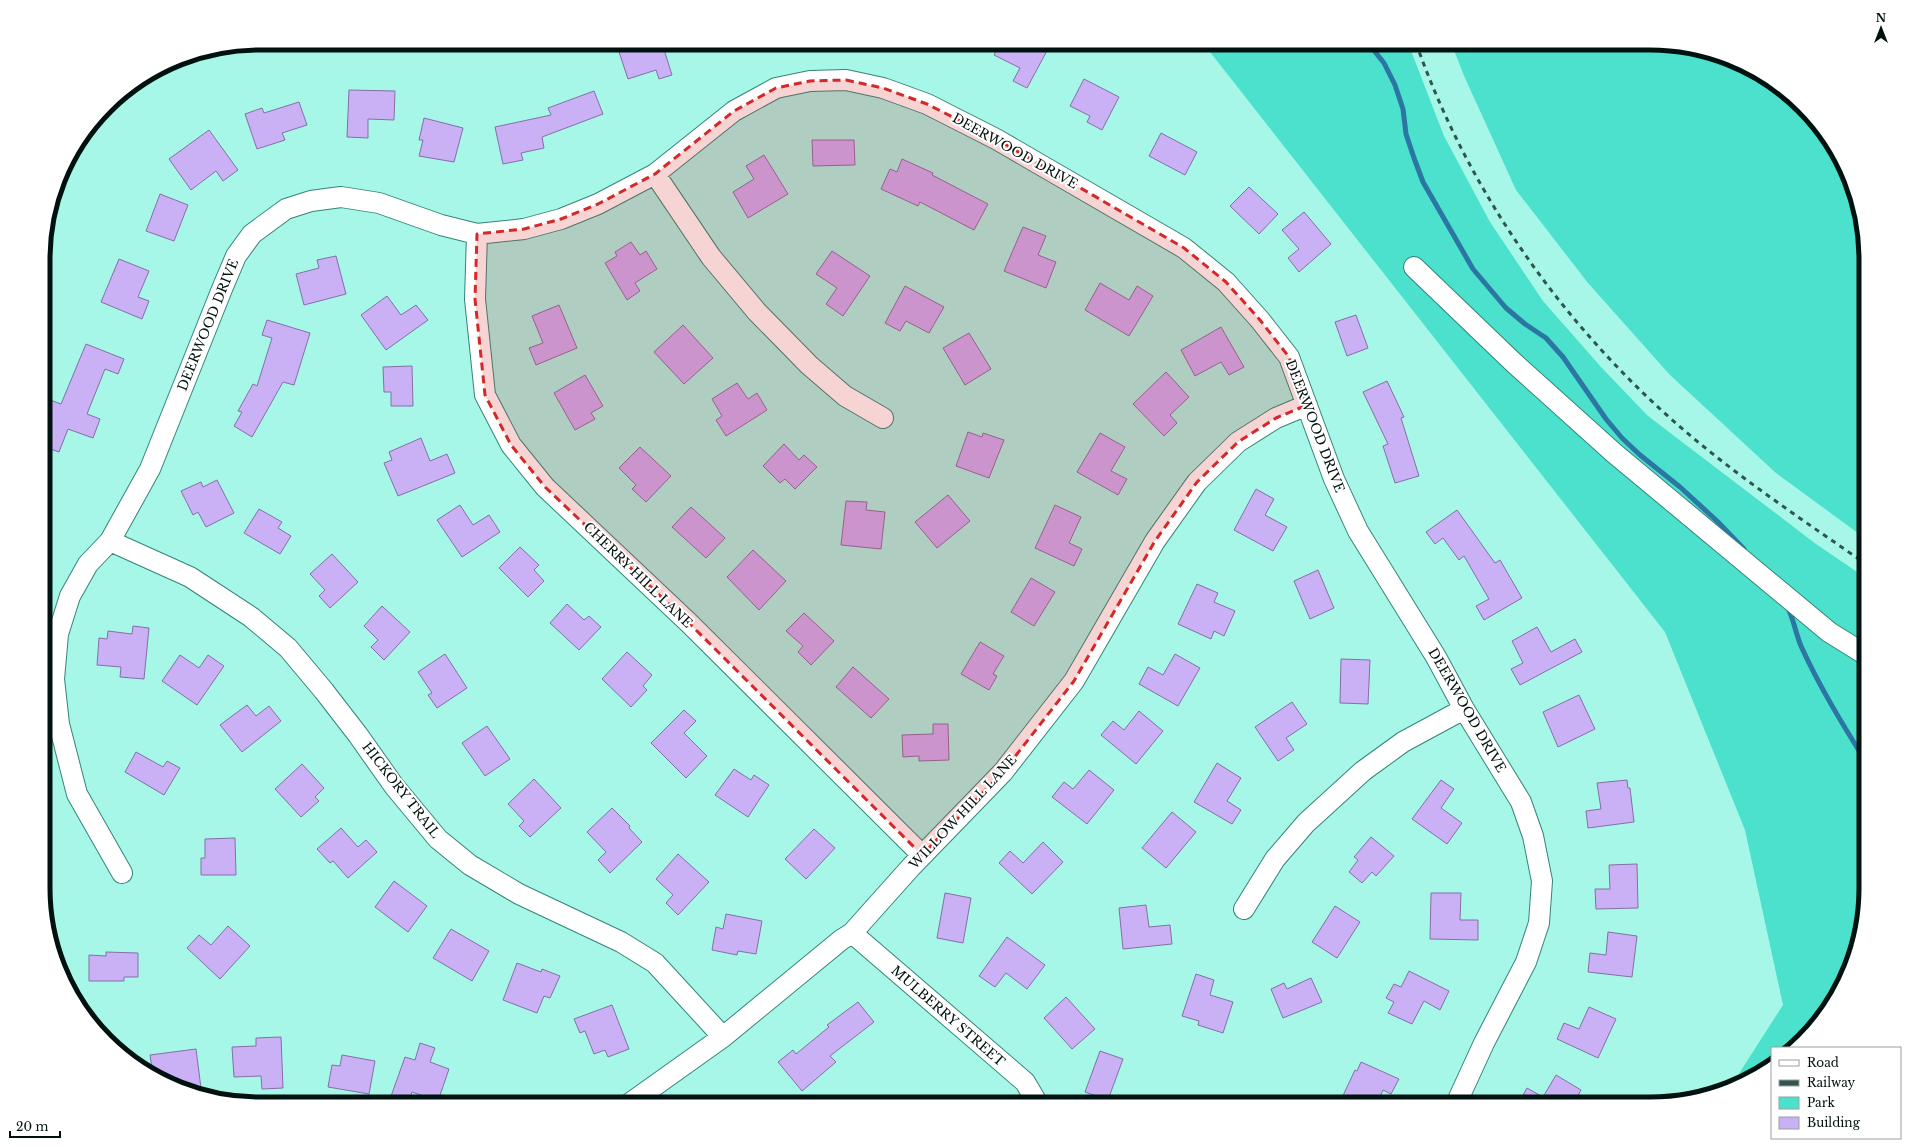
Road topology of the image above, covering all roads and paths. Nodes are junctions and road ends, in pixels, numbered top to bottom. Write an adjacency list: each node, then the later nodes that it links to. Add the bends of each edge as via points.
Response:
1 (655, 174): 2 (street, DEERWOOD DRIVE, via 598,204 561,219 524,228); 4 (street, DEERWOOD DRIVE, via 734,110 776,88 810,81 846,80 883,88 927,104 996,139 1184,248 1226,282 1289,357); 5 (street, via 711,257 757,312 809,365 845,396)
2 (477, 234): 6 (street, DEERWOOD DRIVE, via 441,225 379,203 341,197 311,201 286,209 252,234 236,256 150,469); 9 (street, CHERRY HILL LANE, via 475,299 485,395 511,446 545,486 690,623)
3 (1414, 266): 7 (street, via 1514,363 1614,453 1829,632)
4 (1307, 406): 8 (street, DEERWOOD DRIVE, via 1334,479 1358,531 1436,656); 9 (street, WILLOW HILL LANE, via 1276,418 1238,442 1197,482 1155,540 1074,681 1004,772)
5 (883, 418)
6 (110, 541): 10 (street, DEERWOOD DRIVE, via 88,564 70,596 58,634 54,679 59,724 77,794); 13 (street, HICKORY TRAIL, via 190,577 251,617 288,648 438,839 470,865 519,894 621,942 655,963)
7 (1859, 651)
8 (1464, 709): 11 (street, via 1403,742 1363,771 1306,823 1275,859); 16 (street, DEERWOOD DRIVE, via 1520,802 1533,836 1542,881 1539,923 1526,962)
9 (922, 855): 12 (street, WILLOW HILL LANE)
10 (122, 874)
11 (1244, 909)
12 (852, 933): 13 (street, WILLOW HILL LANE); 15 (street, MULBERRY STREET, via 1025,1082)
13 (723, 1037): 14 (street, WILLOW HILL LANE)
14 (639, 1097)
15 (1034, 1097)
16 (1459, 1097)

